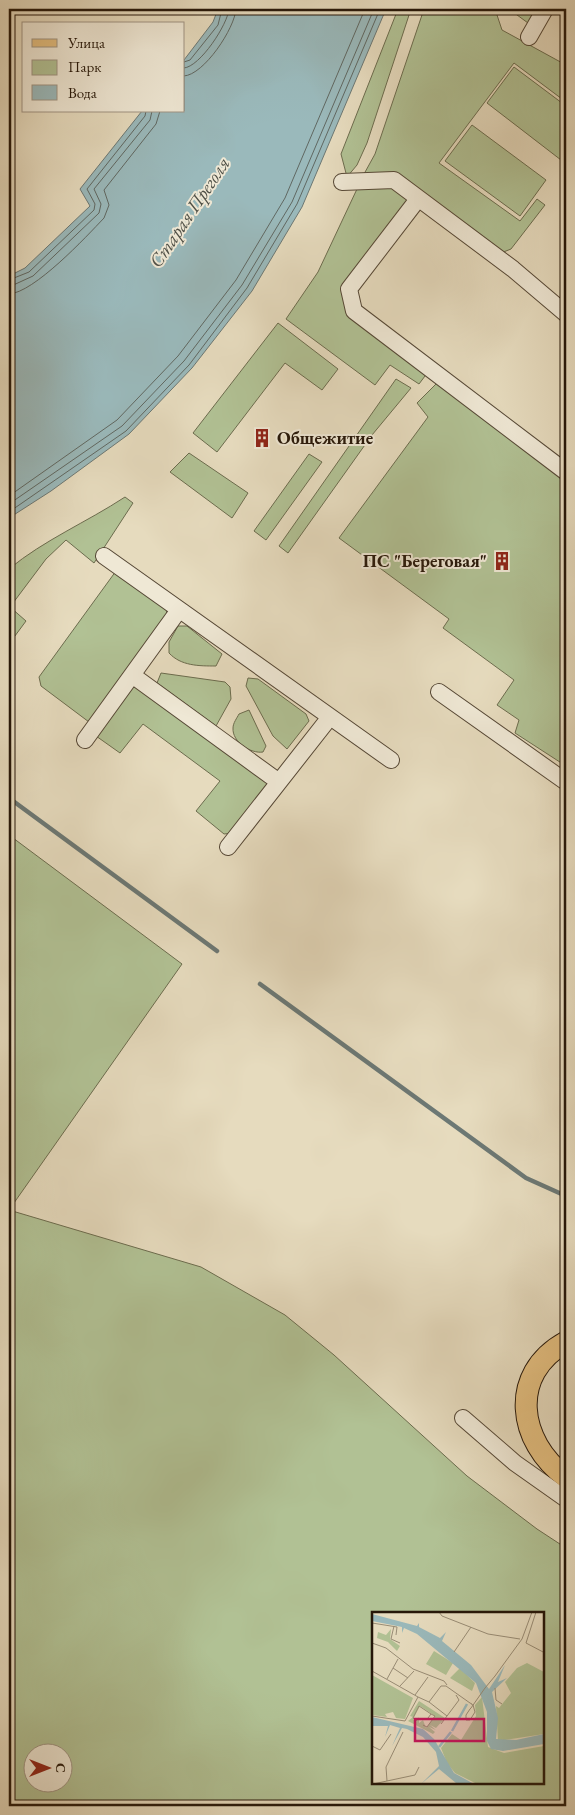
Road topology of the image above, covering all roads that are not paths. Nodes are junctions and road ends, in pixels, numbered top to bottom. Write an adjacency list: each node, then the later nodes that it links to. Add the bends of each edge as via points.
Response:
1 (545, 9): 2 (street)
2 (529, 37)
3 (342, 182): 4 (street, via 394,180)
4 (418, 199): 5 (street, via 513,269); 6 (street, via 349,290 354,311)
5 (566, 314)
6 (566, 472)
7 (104, 556): 8 (street)
8 (179, 610): 9 (street); 11 (street)
9 (132, 675): 12 (street); 14 (street)
10 (439, 692): 15 (street)
11 (330, 717): 13 (street); 14 (street)
12 (86, 740)
13 (391, 760)
14 (279, 782): 16 (street)
15 (566, 782)
16 (228, 847)
17 (566, 1342): 19 (main road, via 538,1368 530,1385 526,1406 532,1440 545,1458)
18 (463, 1418): 20 (street, via 515,1463)
19 (566, 1477)
20 (566, 1499)

